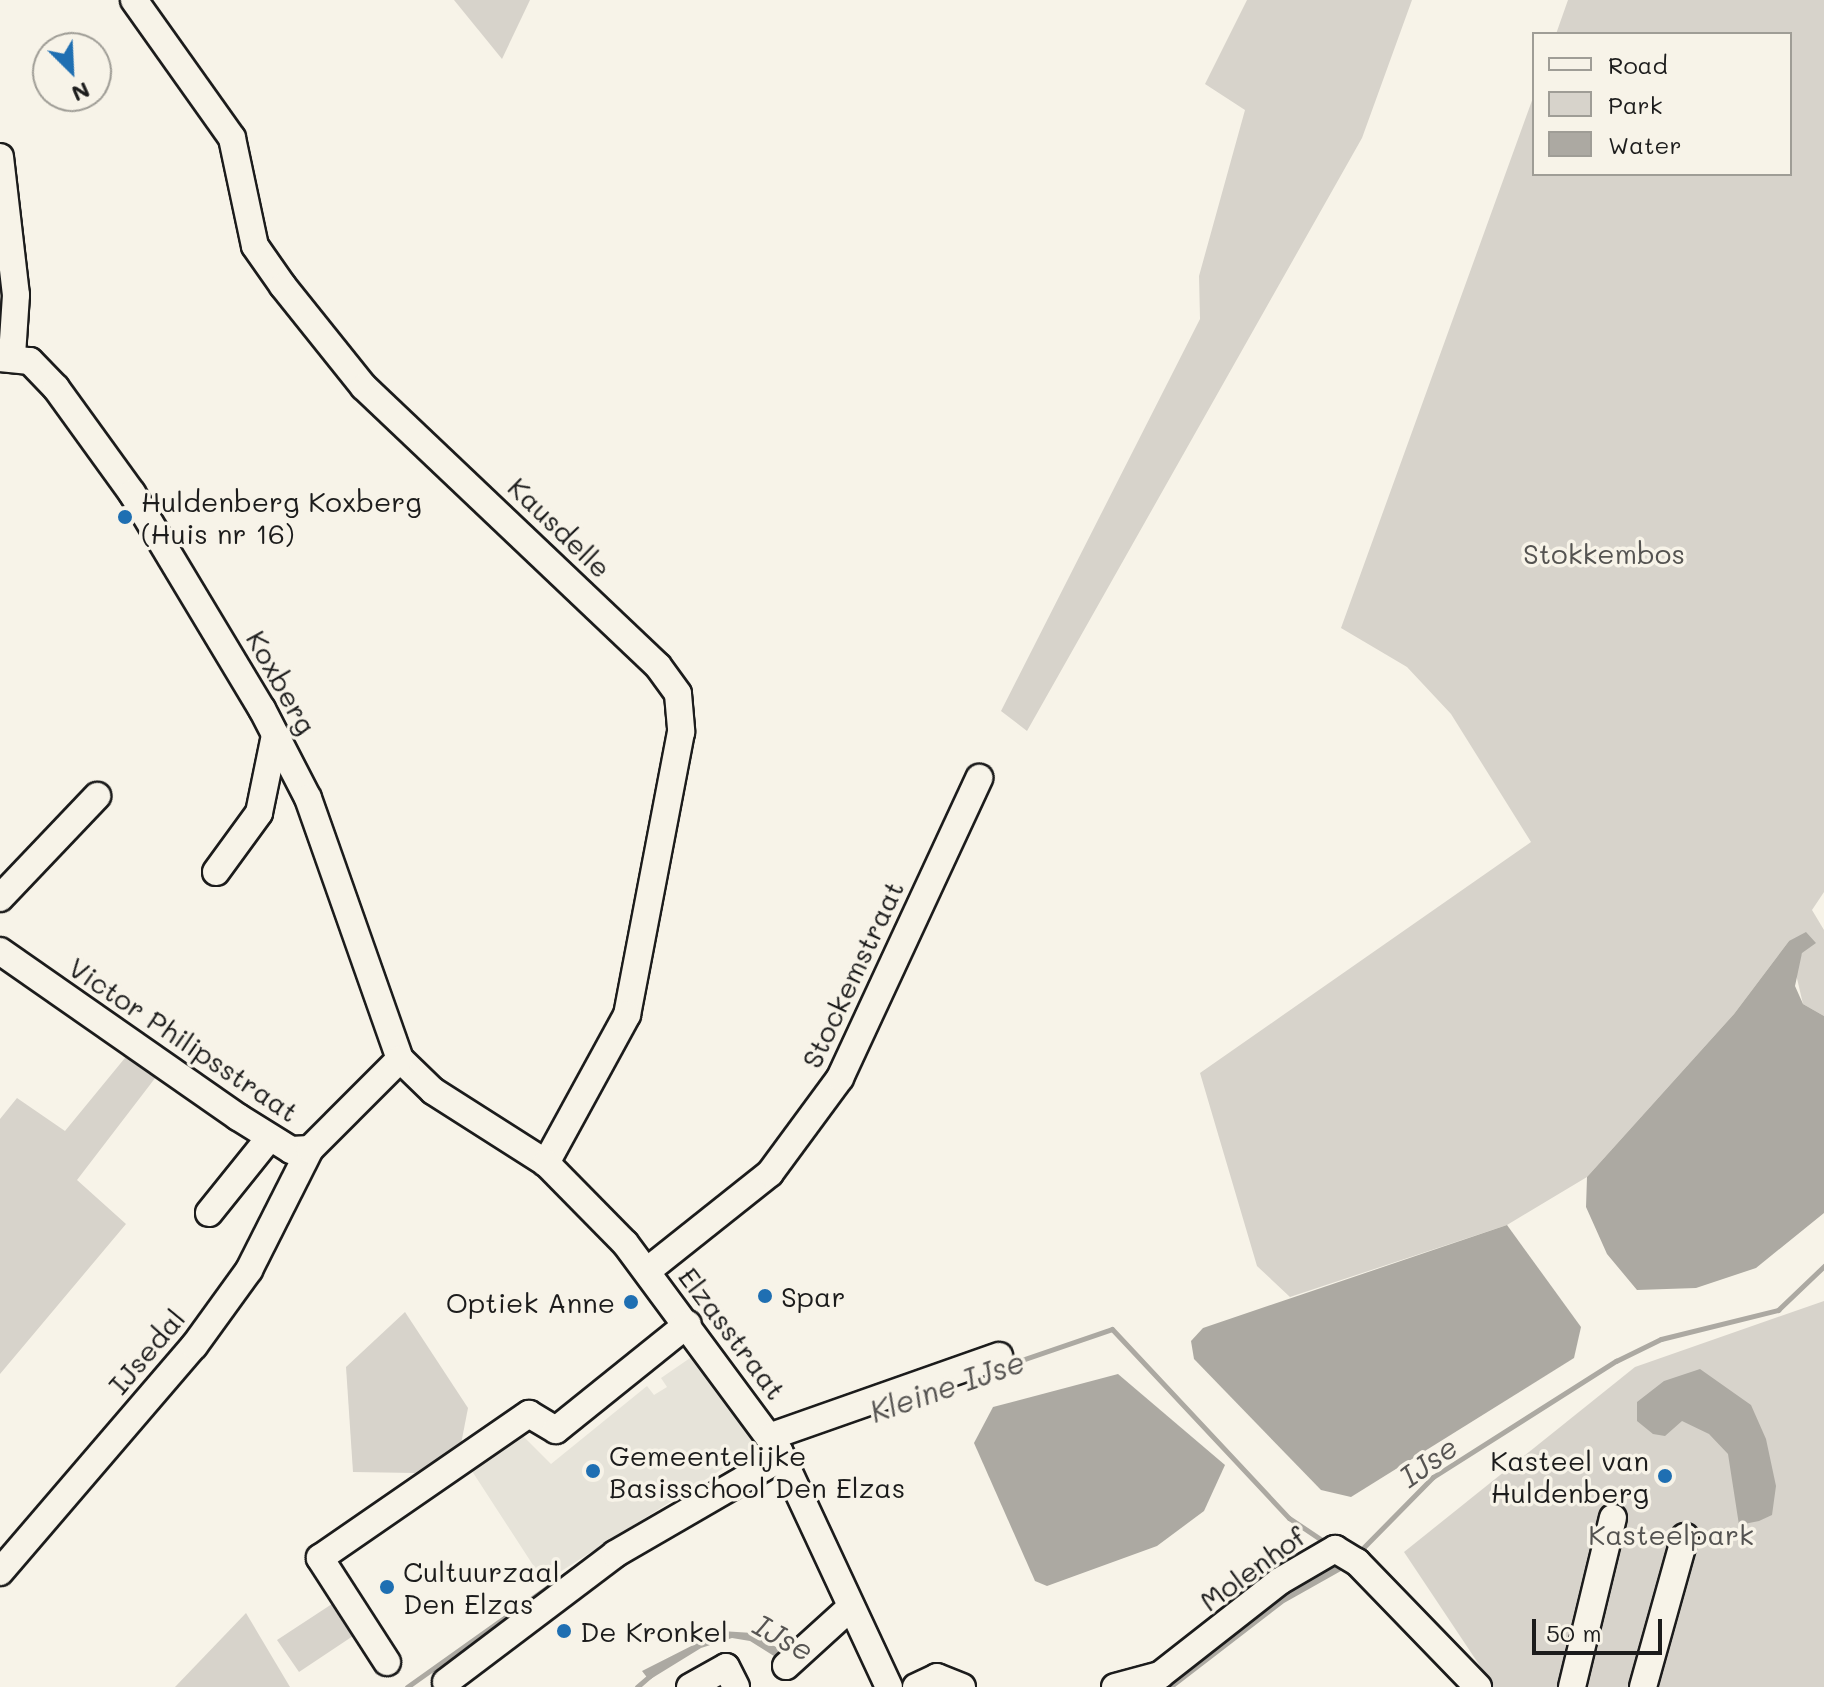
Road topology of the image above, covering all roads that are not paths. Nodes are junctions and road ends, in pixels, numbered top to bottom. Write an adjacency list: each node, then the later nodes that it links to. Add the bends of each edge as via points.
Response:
1 (134, 0): 14 (street, Kausdelle, via 232,138 255,246 283,286 364,387 658,666 678,694 681,732 627,1015)
2 (0, 157): 3 (street, via 16,295)
3 (6, 357): 4 (street, Koxberg, via 42,370 107,456)
4 (275, 735): 7 (street, via 259,813); 10 (street, Koxberg, via 313,811)
5 (979, 778): 16 (street, Stockemstraat, via 840,1078 770,1173)
6 (97, 796): 8 (street)
7 (216, 872)
8 (0, 898)
9 (0, 951): 12 (street, Victor Philipsstraat)
10 (400, 1059): 11 (street, Koxberg); 13 (street, Victor Philipsstraat)
11 (433, 1091): 14 (street, Elzasstraat)
12 (270, 1137): 13 (street, Victor Philipsstraat, via 291,1150); 15 (street)
13 (310, 1149): 22 (street, IJsedal, via 249,1270 194,1346)
14 (546, 1163): 16 (street, Elzasstraat)
15 (209, 1213)
16 (647, 1271): 17 (street, Elzasstraat)
17 (688, 1324): 19 (street, Elzasstraat); 25 (street, via 556,1430 529,1414 320,1558)
18 (999, 1356): 19 (street)
19 (775, 1446): 23 (street, Elzasstraat); 26 (street, via 615,1554)
20 (1613, 1518): 34 (street)
21 (1685, 1537): 35 (street)
22 (0, 1572)
23 (850, 1608): 24 (street); 29 (street, Elzasstraat)
24 (791, 1661)
25 (387, 1662)
26 (446, 1682)
27 (690, 1687): 28 (street, via 726,1667)
28 (736, 1687)
29 (889, 1687)
30 (916, 1687): 31 (street, via 937,1677)
31 (962, 1687)
32 (1115, 1687): 33 (street, Molenhof, via 1182,1661 1311,1561 1335,1549 1353,1558)
33 (1478, 1687)
34 (1572, 1687)
35 (1643, 1687)

